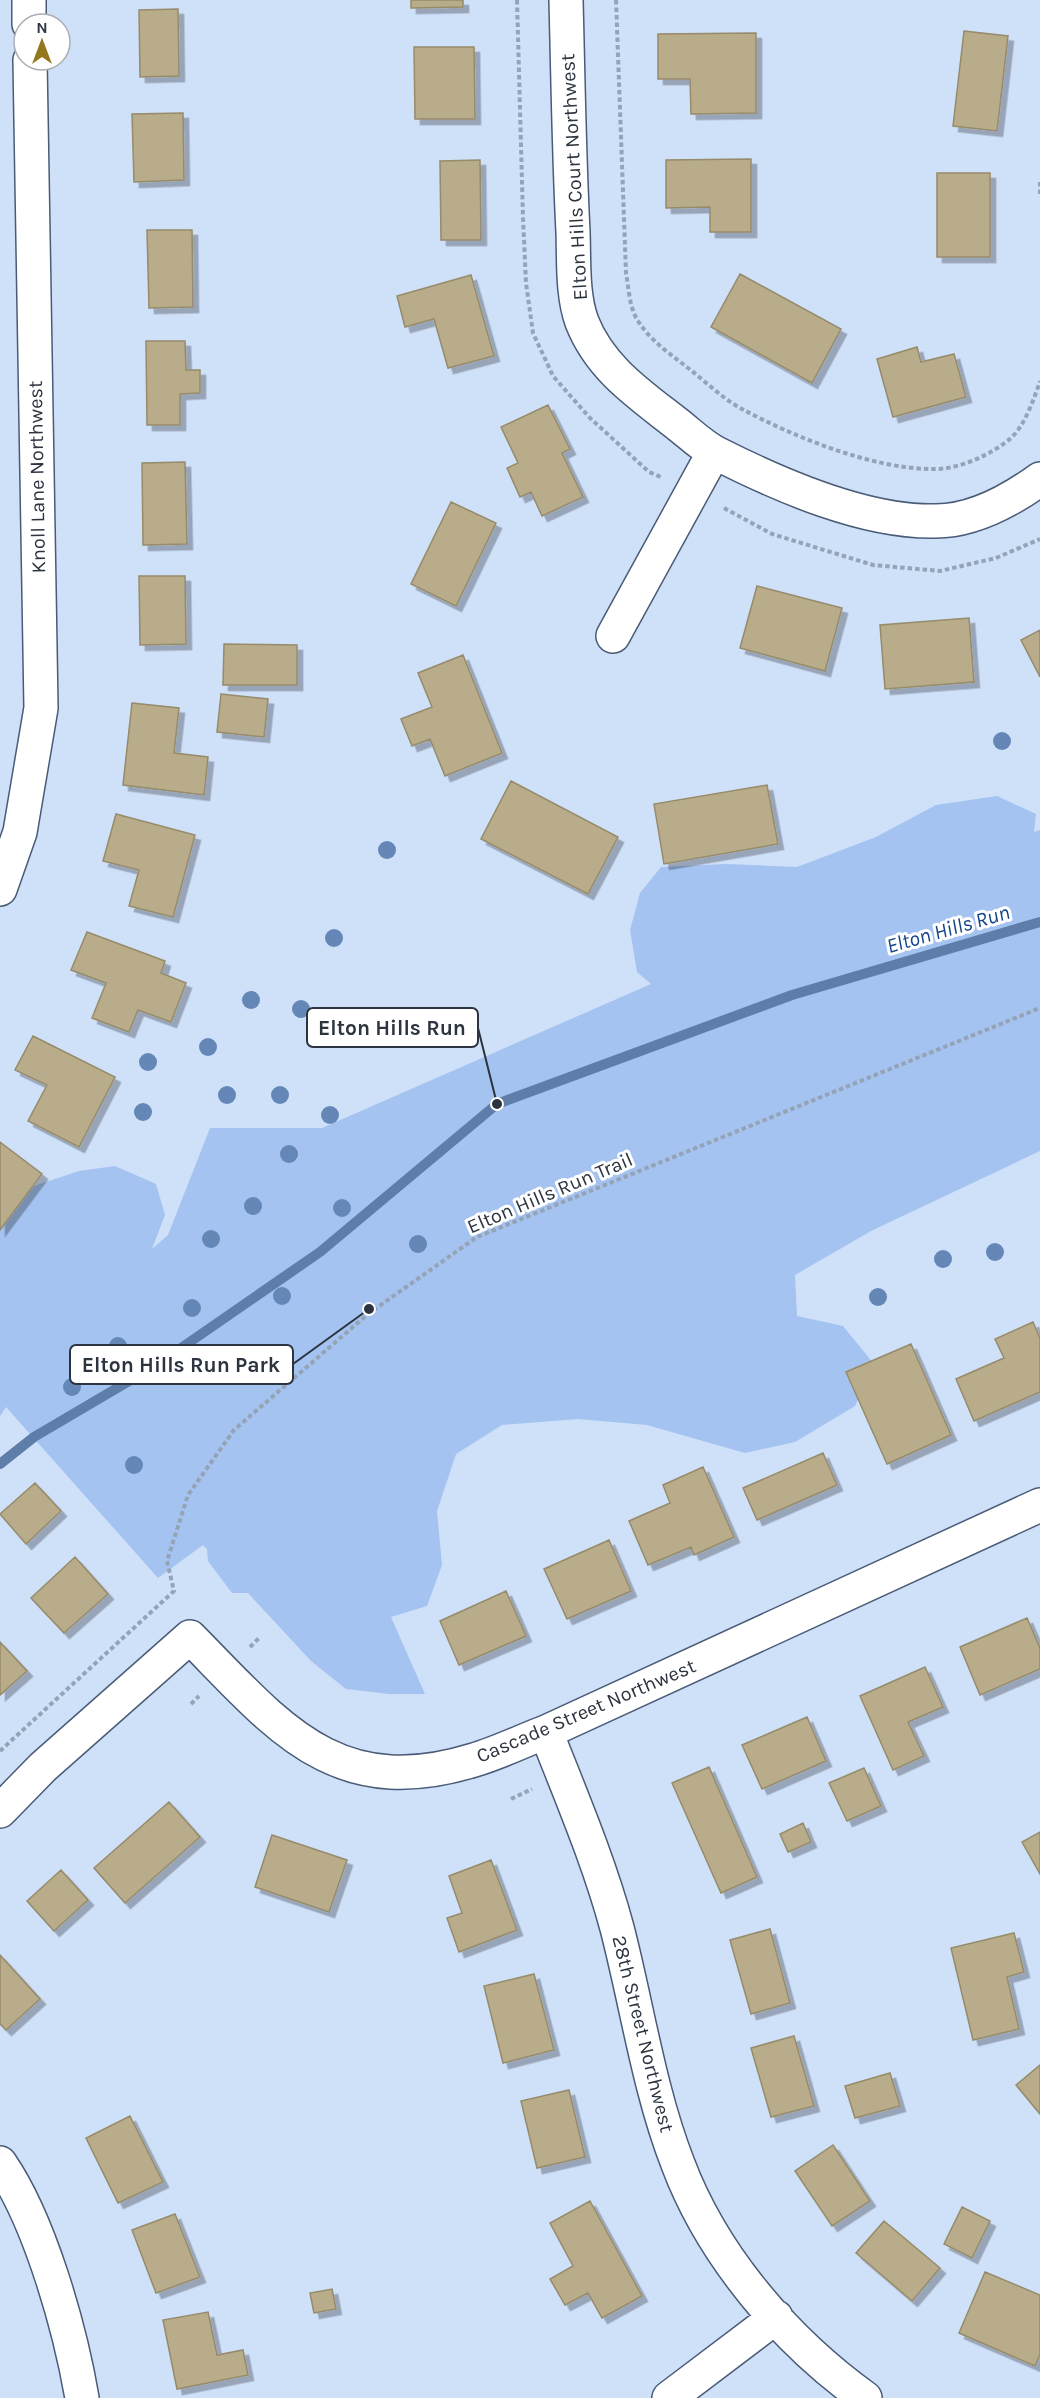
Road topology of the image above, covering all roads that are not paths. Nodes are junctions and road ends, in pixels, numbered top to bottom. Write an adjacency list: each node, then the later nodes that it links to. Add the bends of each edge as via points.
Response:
1 (566, 0): 3 (street, Elton Hills Court Northwest, via 575,278 581,319 594,349 624,383)
2 (30, 72): 6 (street, Knoll Lane Northwest, via 41,708 20,832)
3 (714, 452): 4 (street, Elton Hills Court Northwest, via 813,495 883,516 937,521 981,512 1018,495); 5 (street)
4 (1040, 479)
5 (613, 636)
6 (0, 889)
7 (1040, 1505): 8 (street, Cascade Street Northwest)
8 (546, 1732): 9 (street, Cascade Street Northwest, via 442,1768 406,1773 345,1765 307,1747 269,1717 190,1637 43,1767); 11 (street, 28th Street Northwest, via 598,1866 678,2164 708,2227 730,2262)
9 (0, 1811)
10 (0, 2163): 12 (street, via 30,2223 54,2286)
11 (776, 2317): 13 (street); 14 (street, 28th Street Northwest, via 826,2370)
12 (82, 2398)
13 (669, 2398)
14 (865, 2398)

